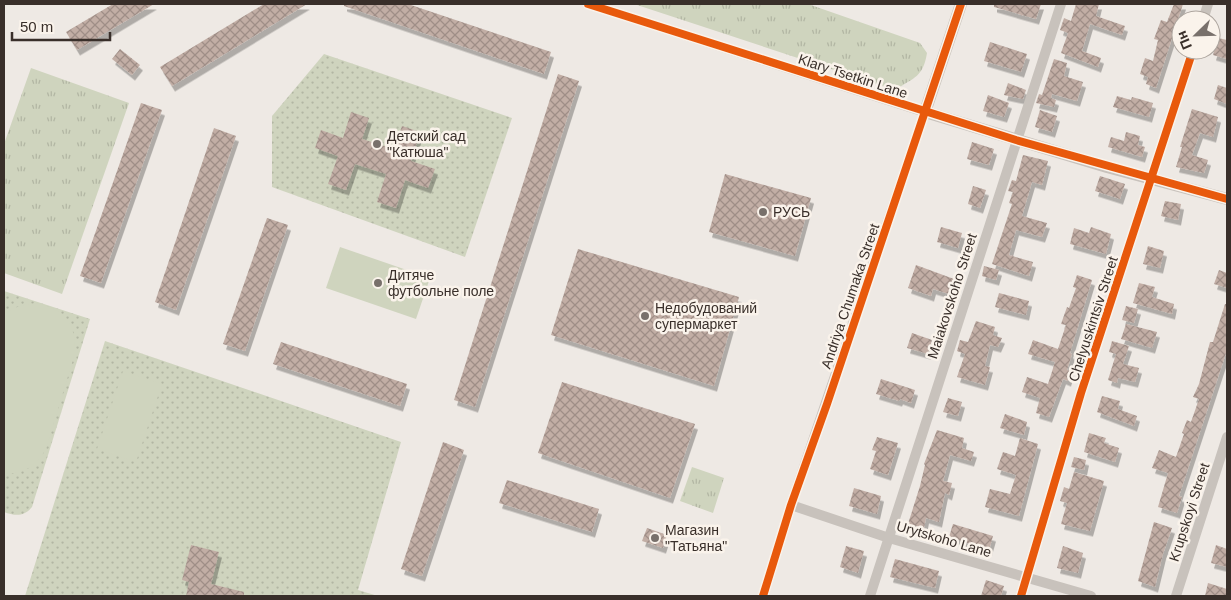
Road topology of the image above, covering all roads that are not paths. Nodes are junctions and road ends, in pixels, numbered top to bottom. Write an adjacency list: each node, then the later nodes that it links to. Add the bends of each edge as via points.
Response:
1 (588, 4): 5 (street, Klary Tsetkin Lane)
2 (961, 4): 5 (street, Andriya Chumaka Street)
3 (1061, 4): 6 (street, Maiakovskoho Street)
4 (1190, 60): 7 (street, Chelyuskintsiv Street)
5 (925, 112): 6 (street, Klary Tsetkin Lane); 10 (street, Andriya Chumaka Street)
6 (1016, 140): 7 (street, Klary Tsetkin Lane); 11 (street, Maiakovskoho Street)
7 (1152, 178): 8 (street, Klary Tsetkin Lane); 12 (street, Chelyuskintsiv Street, via 1081,393)
8 (1227, 199)
9 (1227, 436): 17 (street, Krupskoyi Street)
10 (791, 505): 11 (street, Urytskoho Lane); 13 (street, Andriya Chumaka Street)
11 (889, 538): 12 (street, Urytskoho Lane); 14 (street, Maiakovskoho Street)
12 (1026, 577): 15 (street, Chelyuskintsiv Street); 16 (street, Urytskoho Lane)
13 (763, 596)
14 (870, 596)
15 (1021, 596)
16 (1091, 596)
17 (1176, 596)

